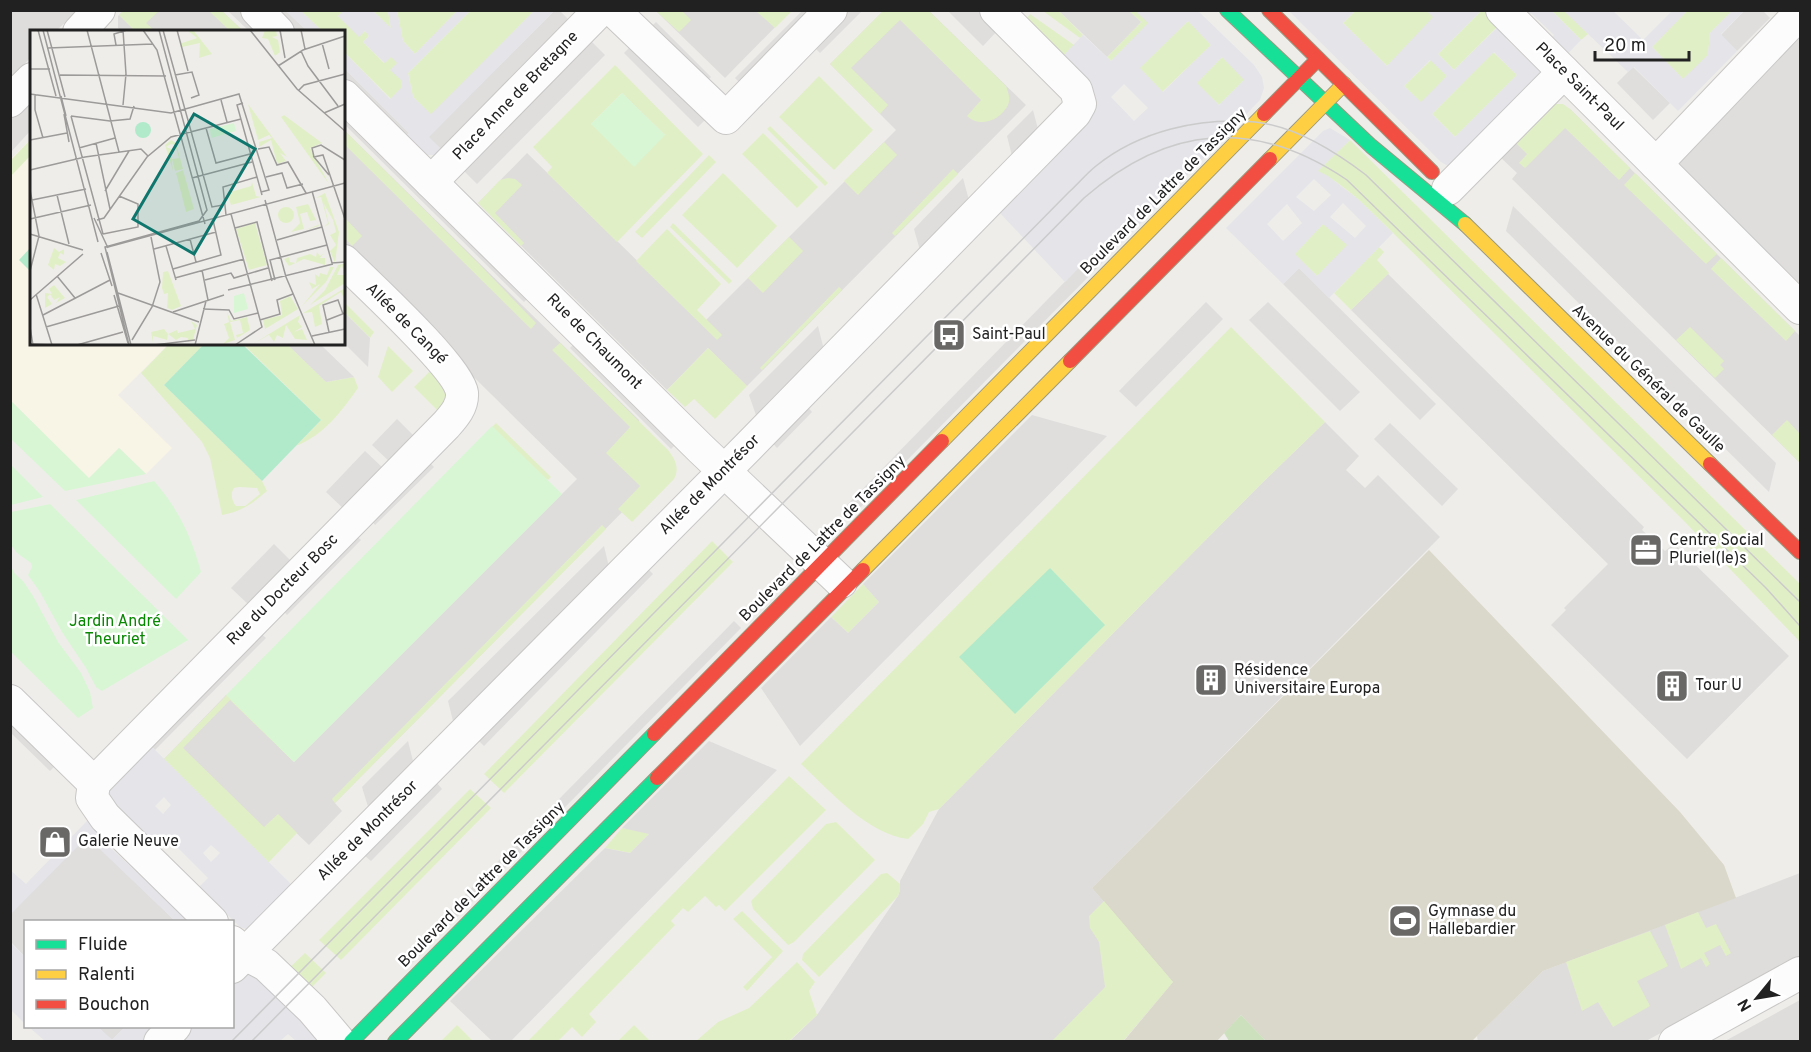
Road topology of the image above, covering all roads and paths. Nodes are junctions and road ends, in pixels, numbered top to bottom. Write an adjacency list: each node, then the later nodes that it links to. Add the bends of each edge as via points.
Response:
1 (257, 10): 10 (street)
2 (600, 10): 20 (street, Place Anne de Bretagne)
3 (613, 10): 4 (street, via 726,118)
4 (831, 10)
5 (996, 10): 26 (street, Allée de Montrésor, via 1076,90 1080,104 1075,113)
6 (1269, 10): 11 (street, Avenue du Général de Gaulle)
7 (1502, 10): 12 (street, Place Saint-Paul)
8 (1228, 11): 13 (street, Avenue du Général de Gaulle)
9 (1800, 13): 19 (street)
10 (276, 30)
11 (1318, 59): 13 (street, Boulevard de Lattre de Tassigny); 15 (street, Avenue du Général de Gaulle)
12 (1564, 72): 19 (street, Place Saint-Paul); 21 (street)
13 (1299, 79): 18 (street, Avenue du Général de Gaulle); 28 (street, Boulevard de Lattre de Tassigny)
14 (30, 81): 17 (street)
15 (1344, 84): 18 (street); 21 (street, Avenue du Général de Gaulle)
16 (345, 97): 20 (street, Rue de Chaumont)
17 (10, 101)
18 (1325, 103): 22 (street, Avenue du Général de Gaulle); 29 (street)
19 (1656, 164): 24 (street, Place Saint-Paul)
20 (431, 182): 26 (street, Rue de Chaumont)
21 (1448, 189): 22 (street, Avenue du Général de Gaulle)
22 (1472, 230): 27 (street, Avenue du Général de Gaulle)
23 (345, 262): 25 (street, Allée de Cangé, via 437,355)
24 (1800, 308)
25 (462, 391): 31 (street, Rue du Docteur Bosc, via 457,412 446,425)
26 (724, 470): 28 (street, Rue de Chaumont); 33 (street, Allée de Montrésor)
27 (1800, 552)
28 (821, 564): 29 (street, Rue de Chaumont); 38 (street, Boulevard de Lattre de Tassigny)
29 (846, 587): 39 (street)
30 (10, 701): 31 (street)
31 (94, 783): 32 (street, via 92,798 105,817)
32 (211, 920)
33 (237, 954): 37 (street, via 266,965)
34 (1800, 973): 40 (street)
35 (173, 1028): 36 (street)
36 (160, 1041)
37 (340, 1041)
38 (351, 1041)
39 (395, 1041)
40 (1675, 1041)

